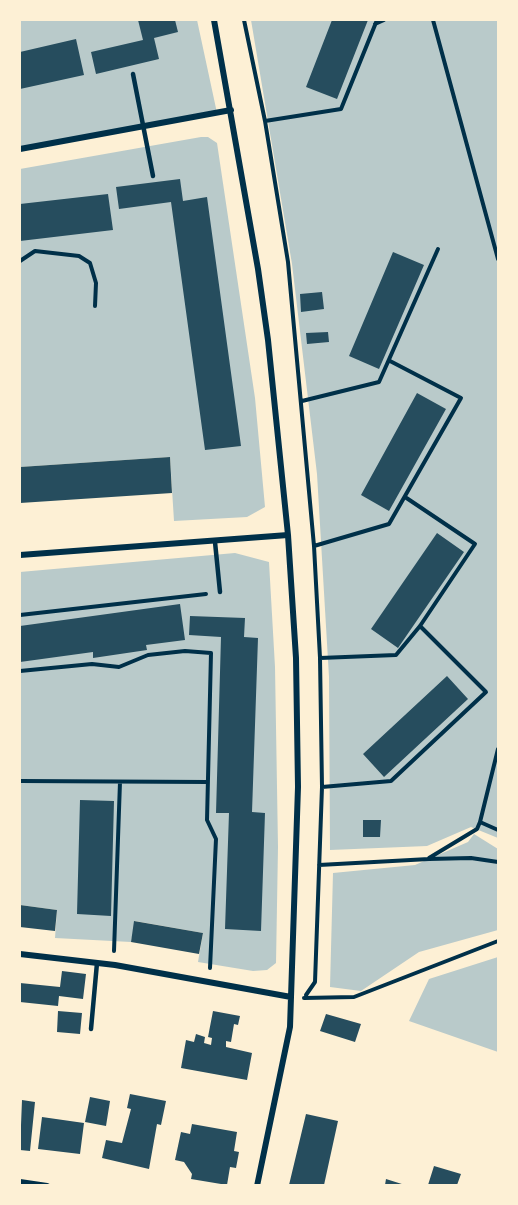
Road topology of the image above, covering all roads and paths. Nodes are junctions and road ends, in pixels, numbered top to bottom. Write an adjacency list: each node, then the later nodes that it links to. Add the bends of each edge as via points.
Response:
1 (214, 20): 6 (street)
2 (384, 20): 4 (path)
3 (433, 20): 12 (path)
4 (376, 22): 7 (path, via 341,109)
5 (133, 74): 8 (lane)
6 (231, 110): 8 (street); 18 (street, via 267,328)
7 (265, 121)
8 (143, 126): 9 (street); 10 (lane)
9 (20, 149)
10 (153, 176)
11 (438, 249): 15 (path)
12 (498, 259)
13 (20, 261): 14 (path, via 35,251 79,256 90,263 96,283)
14 (95, 306)
15 (390, 361): 16 (path, via 380,382); 17 (path, via 461,398)
16 (302, 401)
17 (405, 496): 20 (path, via 388,524); 24 (path, via 474,543)
18 (288, 535): 19 (street); 42 (street, via 296,658 298,787)
19 (215, 542): 21 (street); 22 (lane)
20 (314, 546)
21 (20, 555)
22 (220, 592): 23 (path)
23 (20, 615)
24 (420, 626): 25 (path, via 396,655); 31 (path, via 486,692 391,781)
25 (320, 658)
26 (20, 672): 30 (path, via 92,664 119,667 148,655 211,653)
27 (498, 749): 32 (path)
28 (20, 780): 29 (path)
29 (120, 782): 30 (path); 38 (path)
30 (208, 782): 41 (path, via 207,820 216,839)
31 (322, 787)
32 (480, 822): 33 (path); 34 (path, via 477,829)
33 (498, 830)
34 (429, 859): 35 (path); 36 (path)
35 (498, 862)
36 (319, 865)
37 (498, 941): 42 (path, via 354,998)
38 (114, 951)
39 (20, 954): 40 (street)
40 (97, 963): 42 (street); 43 (lane)
41 (210, 969)
42 (291, 997): 46 (street, via 286,1058)
43 (91, 1029)
44 (20, 1182): 45 (street)
45 (47, 1185)
46 (257, 1185)

